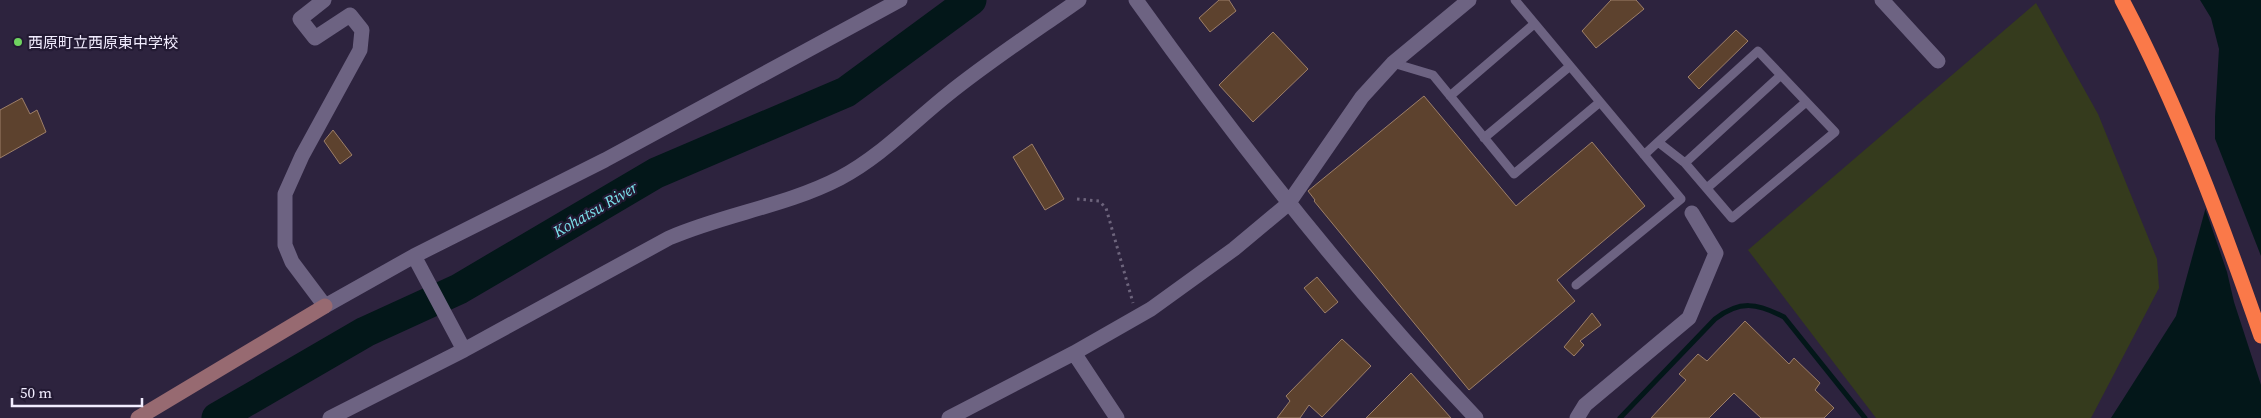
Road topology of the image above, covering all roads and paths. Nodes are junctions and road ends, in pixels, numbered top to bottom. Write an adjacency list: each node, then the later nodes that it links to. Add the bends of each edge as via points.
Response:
1 (324, 0): 28 (street, via 300,19 316,38 350,14 362,30 360,50 285,194 285,245 292,262)
2 (900, 0): 26 (street, via 605,160)
3 (1079, 0): 31 (street, via 975,73 878,153 846,174 788,199 669,238)
4 (1136, 0): 24 (street)
5 (1469, 0): 11 (street)
6 (1514, 0): 9 (lane)
7 (1882, 0): 10 (street)
8 (2122, 0): 30 (highway, via 2183,125)
9 (1534, 24): 12 (lane); 14 (lane)
10 (1938, 61)
11 (1393, 63): 14 (lane, via 1433,75); 24 (street, via 1362,98)
12 (1570, 66): 15 (lane); 17 (lane)
13 (1781, 75): 16 (lane); 18 (lane, via 1758,51); 20 (lane)
14 (1450, 96): 17 (lane)
15 (1600, 102): 17 (lane, via 1514,174); 19 (lane)
16 (1806, 102): 21 (lane); 21 (lane, via 1835,132 1732,218)
17 (1484, 138)
18 (1658, 142): 19 (lane); 20 (lane)
19 (1644, 155): 23 (lane)
20 (1685, 163): 21 (lane)
21 (1707, 188)
22 (1077, 199): 29 (path, via 1100,201 1106,208)
23 (1681, 199): 25 (lane); 27 (lane)
24 (1288, 204): 29 (street, via 1234,250 1151,309); 37 (street, via 1400,337)
25 (1692, 213): 38 (street, via 1716,253 1689,318 1585,406)
26 (414, 256): 28 (street); 31 (street)
27 (1576, 285)
28 (325, 306): 33 (street)
29 (1136, 316): 32 (street)
30 (2261, 336)
31 (461, 346): 34 (street)
32 (1074, 353): 35 (street); 36 (street)
33 (138, 418)
34 (330, 418)
35 (949, 418)
36 (1117, 418)
37 (1476, 418)
38 (1577, 418)

